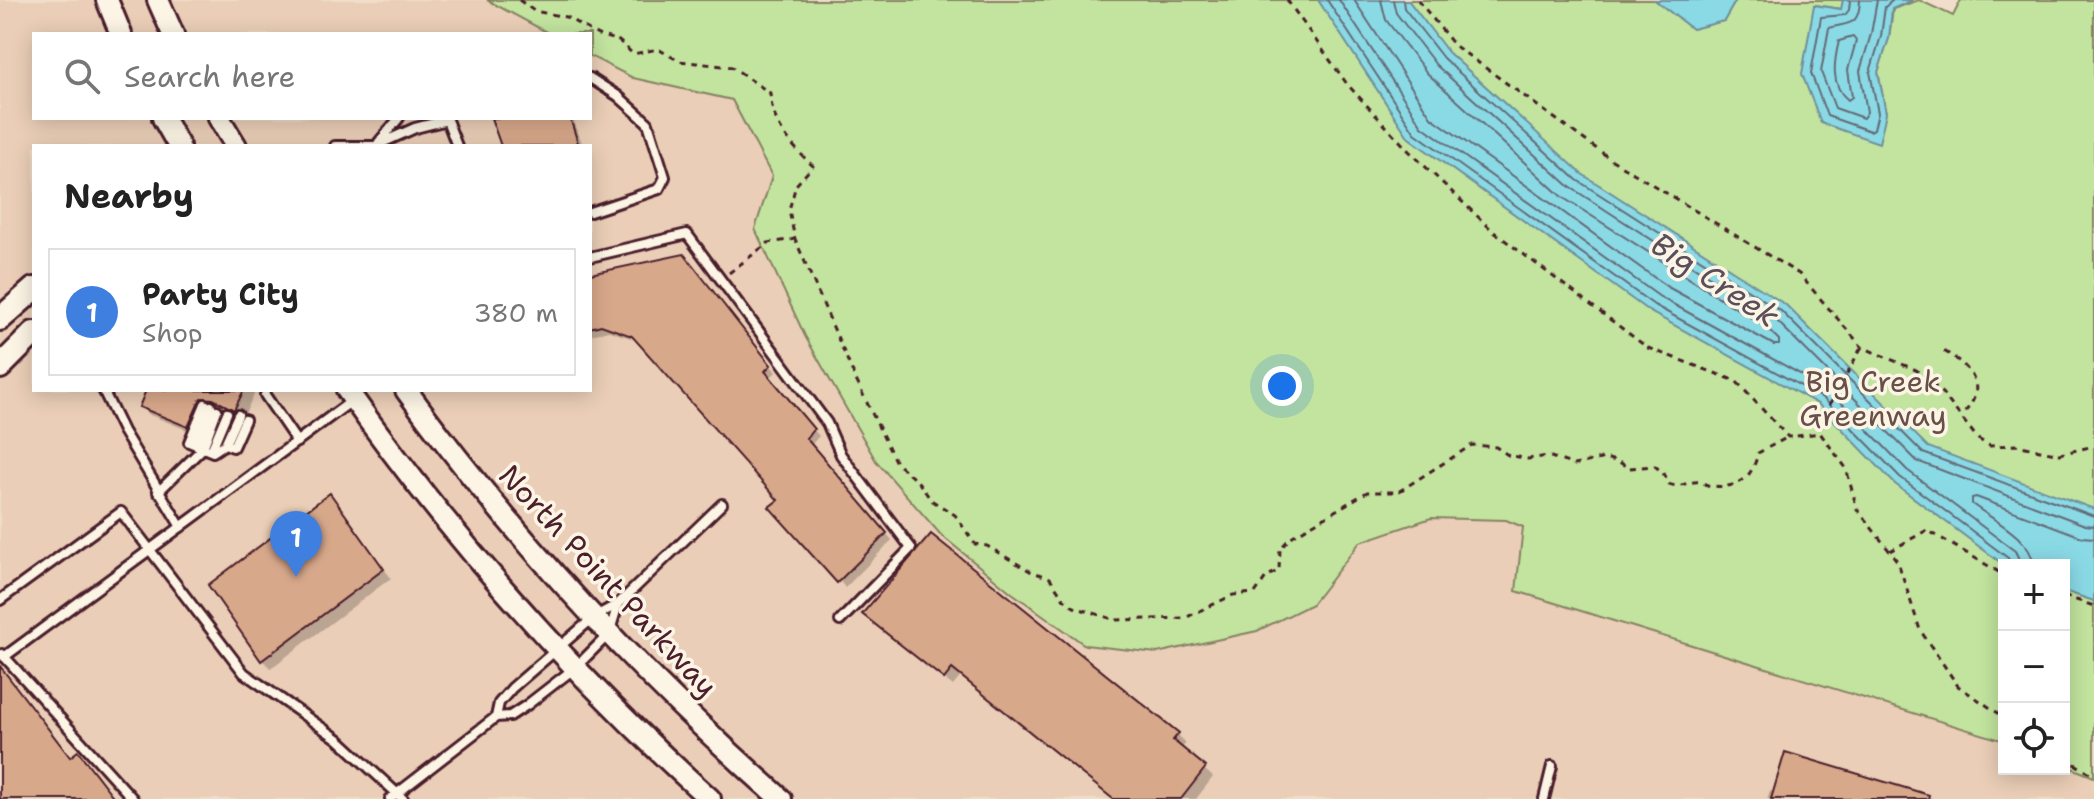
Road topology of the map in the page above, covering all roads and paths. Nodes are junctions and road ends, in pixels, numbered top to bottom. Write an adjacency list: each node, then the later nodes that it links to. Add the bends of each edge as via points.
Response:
1 (107, 0): 6 (street)
2 (158, 0): 7 (street)
3 (519, 0): 22 (path, via 534,11 566,17 619,41 633,54 658,49 679,61 732,67 770,93 785,139 813,166 796,185 789,210)
4 (1287, 0): 38 (path, via 1347,84 1494,232 1648,348 1736,381)
5 (1418, 0): 28 (path, via 1454,45 1612,160 1799,274)
6 (120, 32)
7 (172, 32)
8 (592, 79): 21 (lane, via 648,123 665,177 659,189)
9 (164, 120): 16 (street)
10 (220, 120): 17 (street)
11 (397, 120): 18 (lane)
12 (419, 120): 15 (lane)
13 (443, 120): 15 (lane)
14 (446, 120): 20 (lane)
15 (415, 128): 19 (lane)
16 (178, 144)
17 (235, 144)
18 (378, 144)
19 (380, 144)
20 (456, 144)
21 (592, 211)
22 (795, 239): 24 (path, via 768,243); 38 (path, via 896,463 931,500 955,515 975,544 1050,578 1074,607 1116,620 1185,618 1233,595 1255,593 1279,570 1280,549 1291,537 1367,492 1398,492 1472,445 1574,465 1605,458 1629,468 1655,466 1676,487 1699,482 1723,487 1749,478 1758,453)
23 (592, 257): 24 (lane, via 687,234)
24 (720, 280): 53 (lane, via 827,423 841,455 911,548)
25 (32, 291): 26 (main road)
26 (0, 319)
27 (32, 335): 30 (main road)
28 (1862, 347): 35 (path, via 1916,370); 37 (path, via 1823,417)
29 (1944, 351): 35 (path, via 1975,381 1974,400)
30 (0, 367)
31 (105, 392): 42 (lane)
32 (408, 392): 52 (street, North Point Parkway, via 472,478)
33 (261, 395): 39 (lane)
34 (351, 395): 39 (lane); 55 (street, via 435,508)
35 (1961, 416): 41 (path, via 1990,446 2060,454)
36 (242, 418): 40 (lane, via 229,446 213,452)
37 (1820, 433): 38 (path); 46 (path, via 1846,468 1857,509)
38 (1788, 437)
39 (297, 442): 44 (lane)
40 (200, 446): 40 (lane, via 215,408); 42 (lane)
41 (2094, 446)
42 (158, 492): 44 (lane)
43 (722, 504): 50 (lane)
44 (181, 527): 45 (lane)
45 (150, 549): 49 (lane, via 121,512); 56 (lane); 63 (lane, via 244,673 338,739)
46 (1890, 551): 47 (path, via 1927,530); 58 (path, via 1920,630 1958,686)
47 (1998, 571)
48 (2070, 598): 51 (path)
49 (0, 600)
50 (618, 604): 52 (lane); 54 (lane)
51 (2094, 606)
52 (594, 617): 54 (street, North Point Parkway); 55 (lane)
53 (840, 621)
54 (609, 634): 57 (lane); 66 (street, North Point Parkway)
55 (557, 648): 57 (street); 59 (lane, via 499,703)
56 (2, 654): 64 (lane)
57 (576, 667): 59 (lane, via 510,716); 65 (street)
58 (1998, 713)
59 (496, 717): 63 (lane)
60 (2070, 761): 62 (path)
61 (1552, 766): 67 (lane)
62 (2094, 775)
63 (396, 797)
64 (133, 799)
65 (710, 799)
66 (781, 799)
67 (1544, 799)

